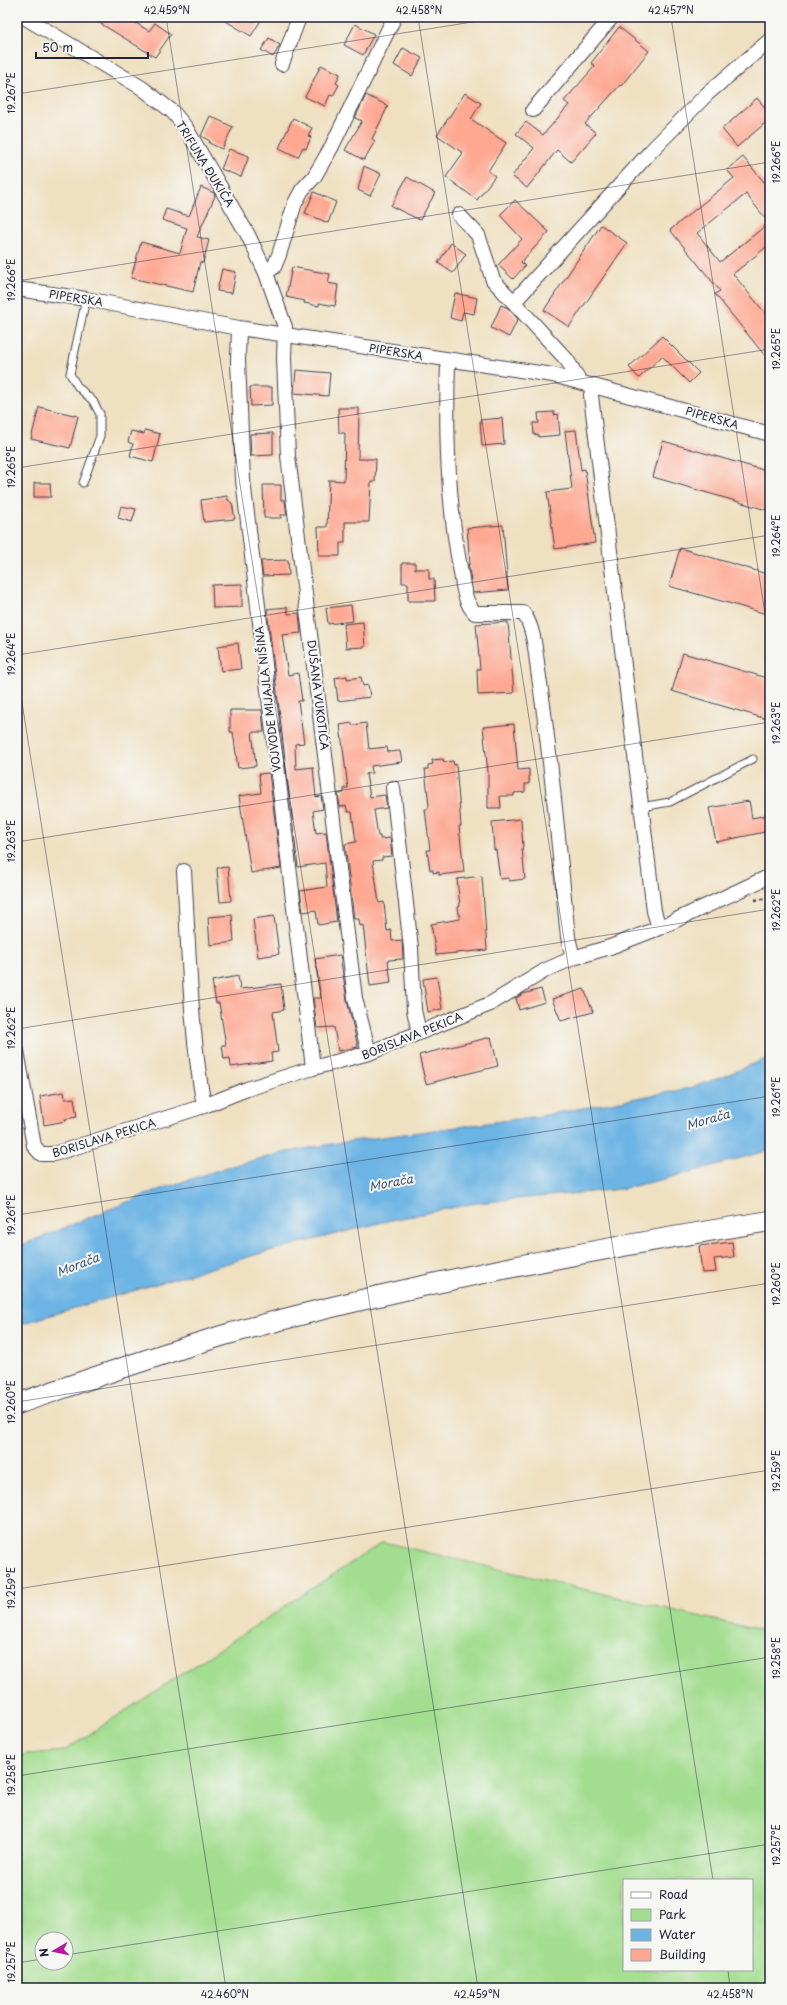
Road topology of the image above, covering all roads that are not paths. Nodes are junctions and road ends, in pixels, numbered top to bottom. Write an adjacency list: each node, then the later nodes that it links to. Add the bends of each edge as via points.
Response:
1 (24, 17): 9 (street, TRIFUNA ĐUKIĆA, via 142,88 173,112 186,128 248,235)
2 (299, 17): 6 (street)
3 (612, 17): 7 (street)
4 (394, 18): 9 (street, via 331,148 314,177 302,190 279,256 274,267)
5 (770, 40): 12 (street, via 707,94 651,151)
6 (282, 64)
7 (533, 110)
8 (459, 216): 12 (street, via 478,236 493,280)
9 (266, 273): 14 (street, TRIFUNA ĐUKIĆA, via 282,317)
10 (17, 289): 11 (street, PIPERSKA)
11 (86, 299): 13 (street, PIPERSKA); 19 (lane, via 70,374 100,414 100,436)
12 (514, 302): 16 (street, via 567,360)
13 (239, 328): 14 (street, PIPERSKA); 30 (street, VOJVODE MIJAJLA NIŠINA, via 243,480)
14 (285, 335): 15 (street, PIPERSKA); 29 (street, DUŠANA VUKOTIĆA, via 288,456 356,998)
15 (448, 360): 16 (street, PIPERSKA); 26 (street, via 446,425 449,484 453,530 466,600 475,613 523,613 529,624 544,708 568,937)
16 (579, 380): 17 (street, PIPERSKA)
17 (594, 384): 18 (street, PIPERSKA); 22 (street, via 592,404)
18 (770, 434)
19 (83, 483)
20 (753, 759): 22 (lane, via 670,802)
21 (393, 788): 27 (street, via 411,948 414,1010)
22 (641, 807): 25 (street, via 654,911)
23 (184, 871): 31 (street, via 193,1028)
24 (770, 876): 25 (street, BORISLAVA PEKICA)
25 (659, 928): 26 (street, BORISLAVA PEKICA)
26 (573, 958): 27 (street, BORISLAVA PEKICA, via 546,970 490,1004)
27 (419, 1033): 29 (street, BORISLAVA PEKICA)
28 (17, 1051): 31 (street, BORISLAVA PEKICA, via 33,1142 38,1152 46,1155)
29 (369, 1054): 30 (street, BORISLAVA PEKICA)
30 (313, 1068): 31 (street, BORISLAVA PEKICA)
31 (204, 1106)
32 (770, 1221): 33 (main road, via 536,1261 268,1324 140,1361)
33 (17, 1404)

